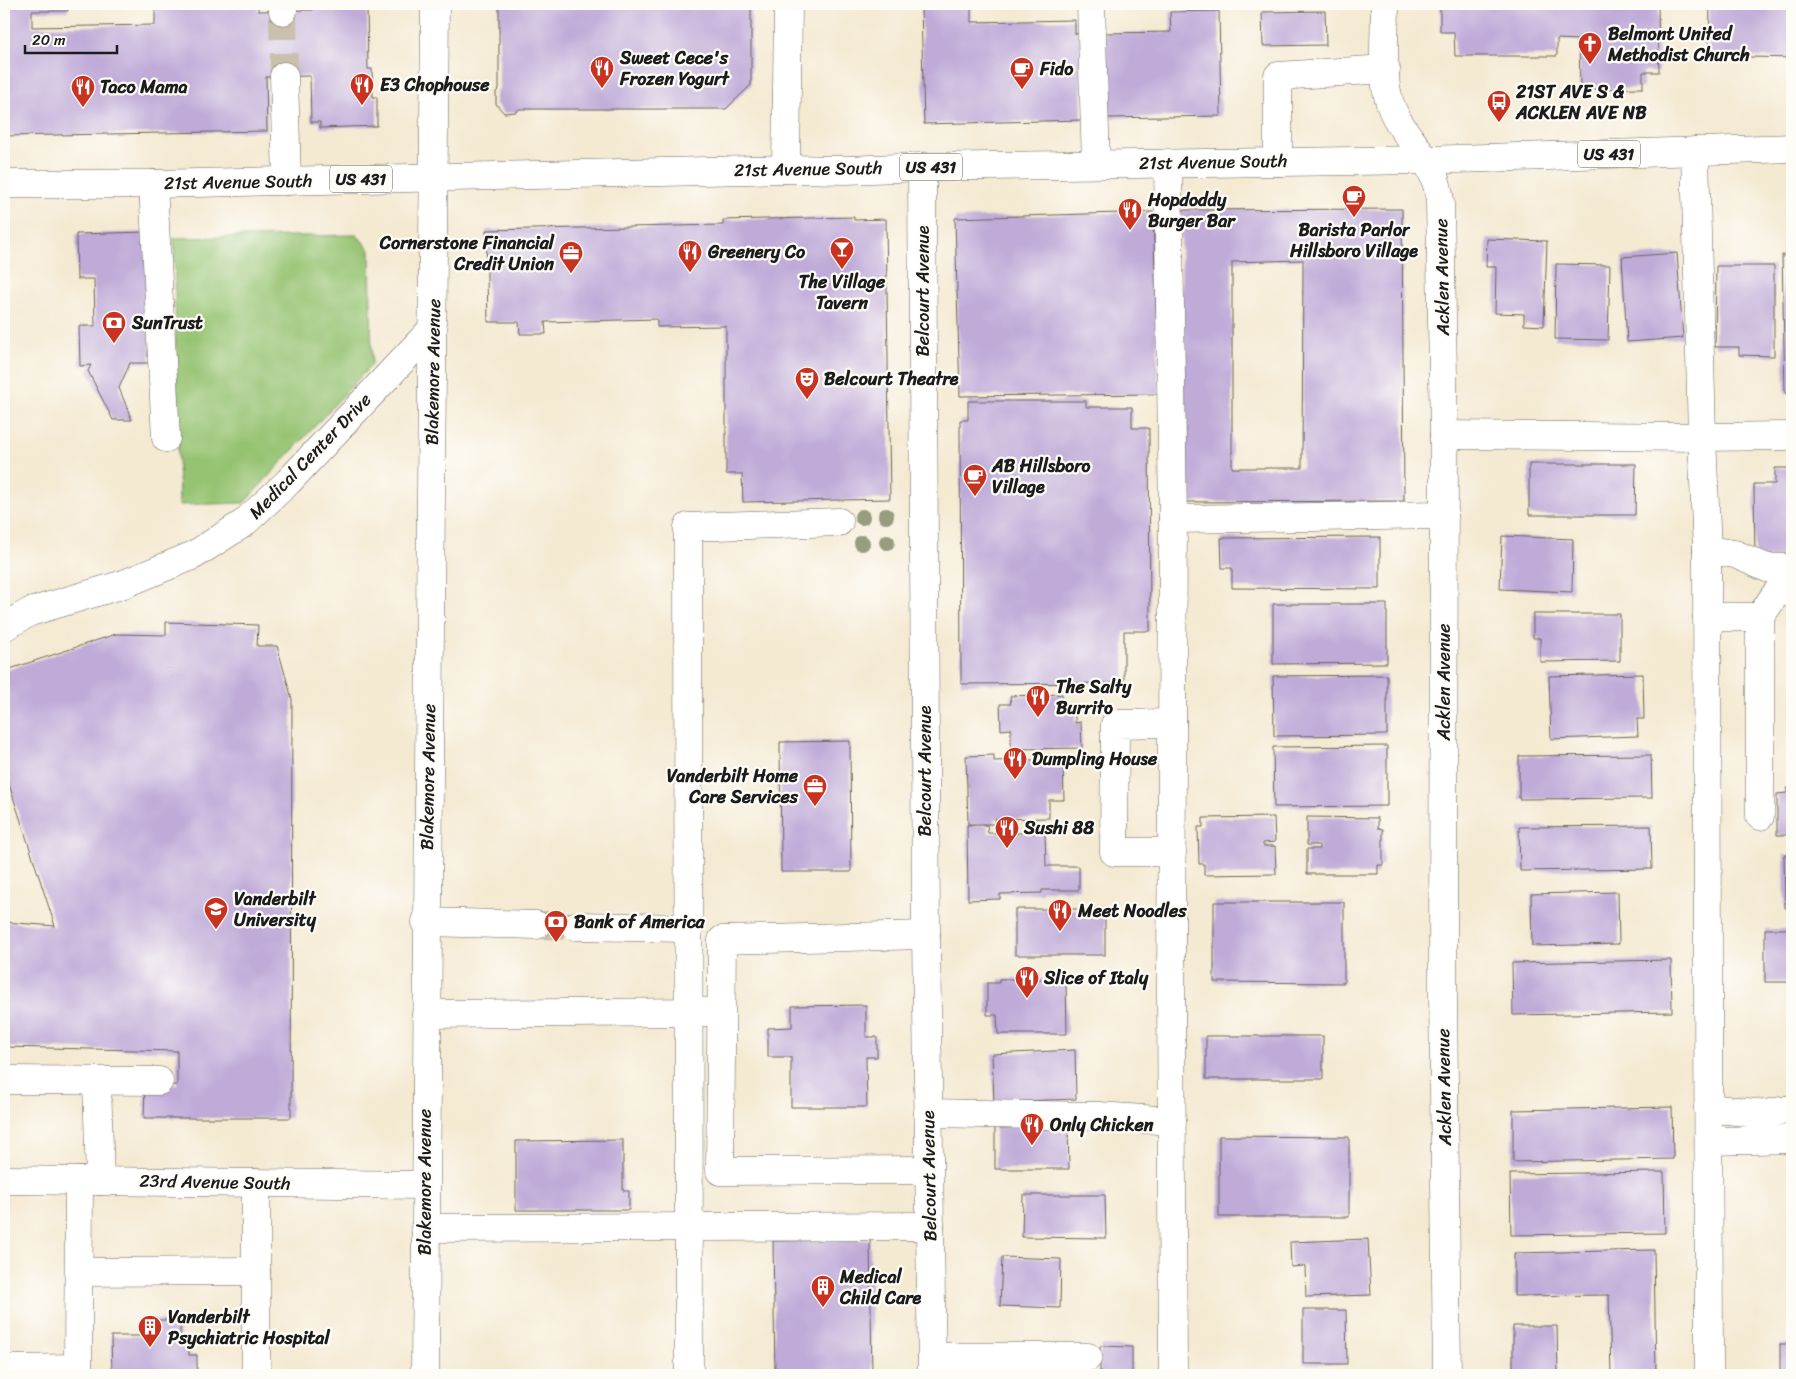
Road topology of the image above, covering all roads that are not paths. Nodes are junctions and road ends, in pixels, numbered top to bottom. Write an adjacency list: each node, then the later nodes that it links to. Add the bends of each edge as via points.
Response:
1 (435, 4): 15 (street, Blakemore Avenue)
2 (788, 4): 14 (street)
3 (1091, 4): 12 (street)
4 (1385, 4): 5 (street, Acklen Avenue)
5 (1386, 69): 9 (street, Acklen Avenue, via 1389,101 1399,122); 10 (street, via 1278,76)
6 (284, 76): 16 (street)
7 (1792, 148): 8 (street, 21st Avenue South / US 431)
8 (1695, 151): 9 (street, 21st Avenue South / US 431); 22 (street)
9 (1426, 160): 10 (street, 21st Avenue South / US 431); 20 (street, Acklen Avenue, via 1439,189 1440,202)
10 (1278, 162): 11 (street, 21st Avenue South / US 431)
11 (1168, 163): 12 (street, 21st Avenue South / US 431); 25 (street)
12 (1096, 164): 13 (street, 21st Avenue South / US 431)
13 (922, 167): 14 (street, 21st Avenue South / US 431); 40 (street, Belcourt Avenue)
14 (786, 169): 15 (street, 21st Avenue South / US 431)
15 (435, 178): 16 (street, 21st Avenue South / US 431); 19 (street, Blakemore Avenue)
16 (286, 181): 18 (street, 21st Avenue South / US 431)
17 (4, 184): 18 (street, 21st Avenue South / US 431)
18 (153, 184): 23 (street)
19 (433, 328): 32 (street, Medical Center Drive, via 288,482 244,523 194,555 124,584 30,612); 36 (street, Blakemore Avenue)
20 (1444, 435): 22 (street); 24 (street, Acklen Avenue)
21 (1792, 436): 22 (street)
22 (1702, 437): 27 (street)
23 (166, 438)
24 (1444, 515): 25 (street); 71 (street, Acklen Avenue)
25 (1173, 519): 33 (street)
26 (839, 522): 39 (street, via 688,526)
27 (1707, 550): 28 (street, via 1735,554 1767,568); 30 (street)
28 (1792, 568)
29 (1792, 592): 31 (street, via 1777,592)
30 (1707, 617): 31 (street); 48 (street)
31 (1760, 617): 34 (street)
32 (4, 627)
33 (1172, 722): 35 (street); 35 (street, via 1115,724 1114,852)
34 (1760, 816)
35 (1172, 852): 51 (street)
36 (426, 922): 37 (street); 44 (street, Blakemore Avenue)
37 (536, 925)
38 (575, 926): 39 (street)
39 (689, 934): 41 (street); 43 (street)
40 (926, 935): 41 (street); 50 (street, Belcourt Avenue)
41 (722, 940): 42 (street)
42 (721, 1011): 43 (street); 54 (street, via 720,1172)
43 (689, 1012): 44 (street); 59 (street)
44 (426, 1014): 58 (street, Blakemore Avenue)
45 (4, 1080): 47 (street)
46 (159, 1081): 47 (street)
47 (97, 1082): 56 (street)
48 (1708, 1108): 49 (street, via 1765,1114); 53 (street)
49 (1792, 1109)
50 (928, 1114): 51 (street, via 1099,1116); 54 (street, Belcourt Avenue)
51 (1172, 1121): 70 (street)
52 (1792, 1139): 53 (street)
53 (1709, 1141): 72 (street)
54 (928, 1170): 60 (street, Belcourt Avenue)
55 (4, 1180): 56 (street, 23rd Avenue South)
56 (89, 1181): 57 (street, 23rd Avenue South); 63 (street)
57 (256, 1183): 58 (street, 23rd Avenue South); 62 (street)
58 (426, 1185): 61 (street, Blakemore Avenue)
59 (689, 1226): 60 (street); 61 (street); 69 (street)
60 (930, 1226): 65 (street, Belcourt Avenue)
61 (426, 1228): 68 (street, Blakemore Avenue)
62 (256, 1271): 63 (street); 67 (street)
63 (79, 1272): 66 (street, via 78,1368)
64 (1088, 1357): 65 (street)
65 (932, 1366)
66 (4, 1369)
67 (256, 1375)
68 (425, 1375)
69 (689, 1375)
70 (1173, 1375)
71 (1447, 1375)
72 (1709, 1375)

